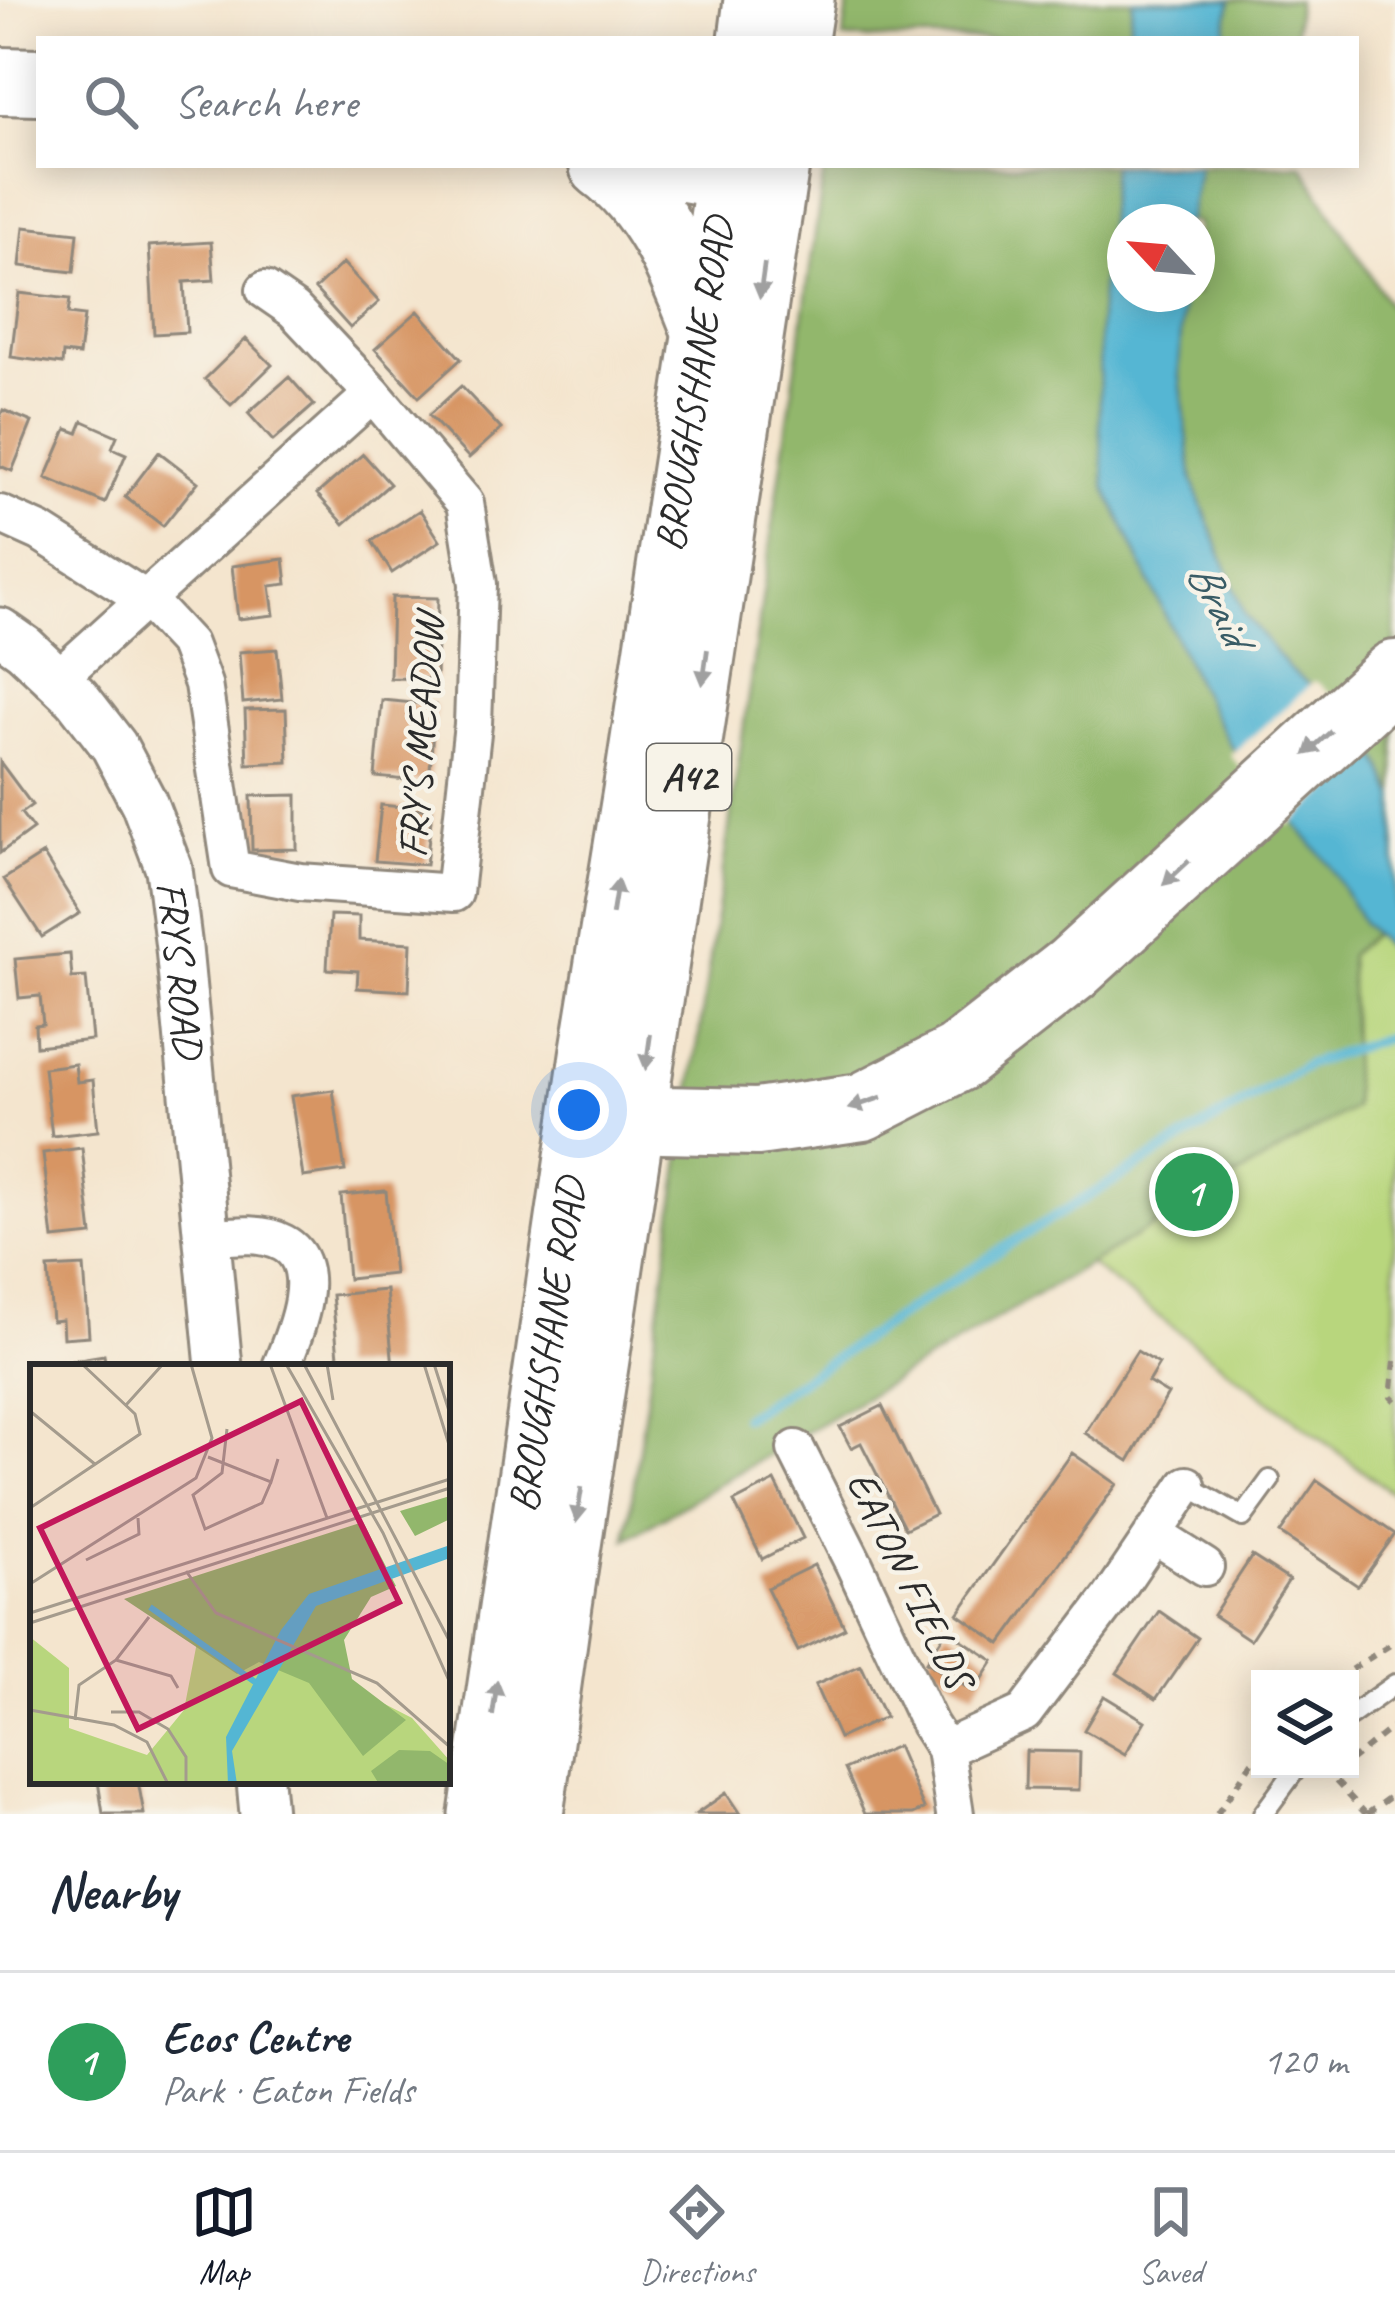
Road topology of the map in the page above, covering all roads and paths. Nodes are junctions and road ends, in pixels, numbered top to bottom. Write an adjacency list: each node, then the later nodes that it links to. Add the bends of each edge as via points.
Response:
1 (0, 81): 2 (highway)
2 (36, 82)
3 (607, 168): 6 (highway, via 640,198)
4 (735, 170): 6 (main road, BROUGHSHANE ROAD / A42); 14 (main road, BROUGHSHANE ROAD / A42, one-way to 14)
5 (265, 290): 7 (street, FRY'S MEADOW)
6 (702, 321): 13 (main road, BROUGHSHANE ROAD / A42, one-way to 6)
7 (373, 394): 9 (street); 9 (street, FRY'S MEADOW, via 465,503 478,584 454,892 300,882 231,868 203,684 188,644)
8 (0, 514): 9 (street, FRY'S MEADOW)
9 (147, 599): 11 (street)
10 (0, 631): 11 (street, FRYS ROAD)
11 (57, 679): 15 (street, FRYS ROAD, via 113,746 169,869)
12 (1385, 683): 14 (highway, one-way to 14, via 1072,969 958,1058 862,1108 757,1122)
13 (589, 1054): 14 (main road, via 603,1089); 38 (main road, BROUGHSHANE ROAD / A42, one-way to 13)
14 (639, 1116): 39 (main road, BROUGHSHANE ROAD / A42, one-way to 39)
15 (207, 1238): 17 (street, FRYS ROAD); 18 (street, via 261,1236 296,1257 305,1292)
16 (1395, 1361): 19 (path)
17 (220, 1364)
18 (282, 1364)
19 (1395, 1401)
20 (796, 1450): 30 (street, EATON FIELDS)
21 (1270, 1480): 22 (lane, via 1243,1517)
22 (1187, 1485): 23 (street, EATON FIELDS)
23 (1153, 1534): 24 (street); 30 (street, EATON FIELDS, via 1024,1713)
24 (1205, 1567)
25 (1395, 1642): 26 (path)
26 (1350, 1670)
27 (1395, 1684): 28 (lane)
28 (1359, 1710)
29 (1395, 1725): 31 (path)
30 (945, 1749): 40 (street, EATON FIELDS)
31 (1359, 1754)
32 (1251, 1763): 41 (path)
33 (1289, 1778): 42 (lane)
34 (1334, 1778): 43 (path)
35 (260, 1784): 37 (street)
36 (1395, 1792): 43 (path)
37 (263, 1814)
38 (478, 1814)
39 (535, 1814)
40 (955, 1814)
41 (1217, 1814)
42 (1263, 1814)
43 (1366, 1814)

